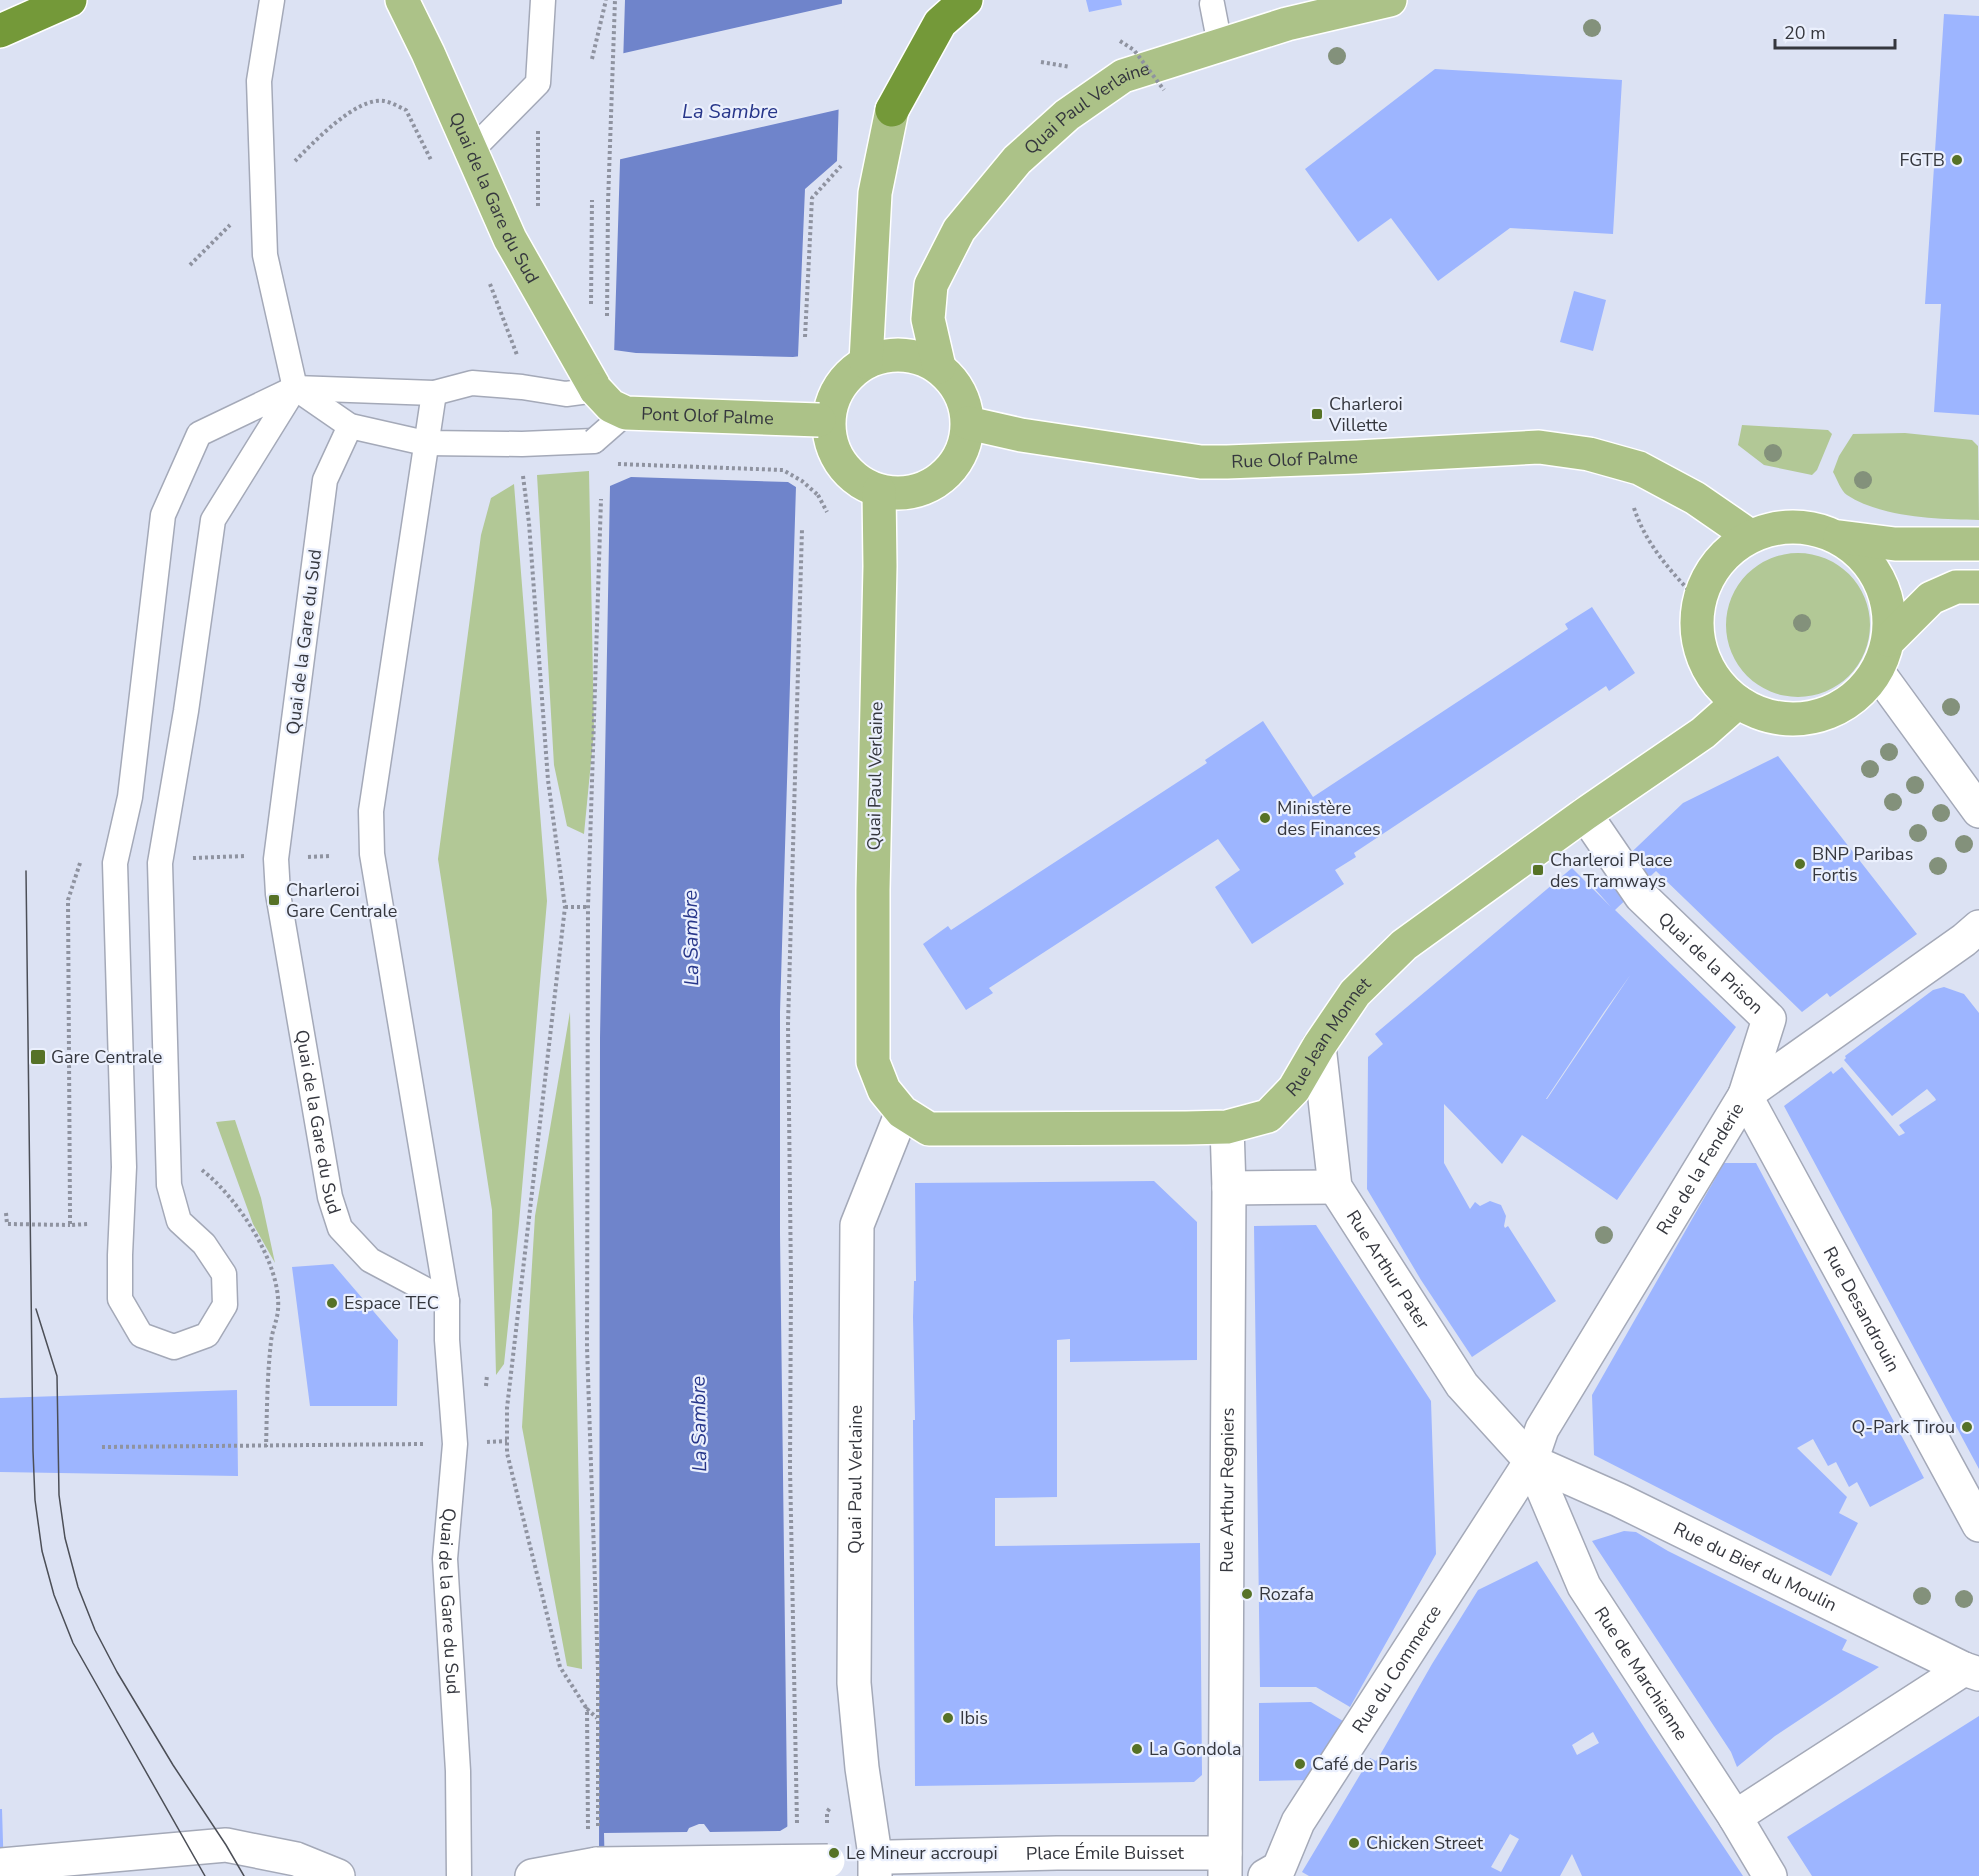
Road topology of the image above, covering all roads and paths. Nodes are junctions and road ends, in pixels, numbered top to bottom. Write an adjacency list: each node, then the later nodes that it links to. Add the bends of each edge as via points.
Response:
1 (70, 0): 10 (highway)
2 (272, 0): 20 (lane, via 259,81)
3 (402, 0): 17 (main road, Quai de la Gare du Sud)
4 (543, 0): 15 (lane)
5 (606, 0): 13 (path)
6 (615, 0): 26 (path)
7 (966, 0): 16 (highway, via 940,23)
8 (1390, 0): 12 (main road, Quai Paul Verlaine, via 1287,24)
9 (1212, 4): 12 (lane)
10 (0, 31)
11 (1120, 41): 14 (path, bridge, via 1134,50)
12 (1220, 45): 14 (main road, Quai Paul Verlaine)
13 (592, 59)
14 (1156, 79): 30 (main road, Quai Paul Verlaine, via 1123,76 1066,115 1017,160 959,230 931,285 928,319)
15 (538, 82): 17 (lane); 22 (path)
16 (892, 110): 29 (main road, via 875,193)
17 (471, 151): 32 (main road, Quai de la Gare du Sud, via 510,239)
18 (847, 160): 27 (path, via 812,198)
19 (433, 163): 20 (path, via 406,110 383,100 348,112)
20 (262, 194): 23 (path); 31 (lane, via 265,255)
21 (592, 200): 25 (path)
22 (538, 213)
23 (190, 265)
24 (487, 277): 28 (path)
25 (591, 315)
26 (608, 316)
27 (806, 337)
28 (519, 362)
29 (866, 362): 30 (main road, via 905,354); 35 (main road, via 848,375)
30 (939, 367): 36 (main road, via 954,382 964,401)
31 (295, 388): 31 (lane, via 199,434 163,515 129,797 115,863 124,1167 120,1299 141,1335 174,1347 207,1335 225,1305 224,1274 204,1244 179,1221 169,1185 160,863 213,520); 33 (lane); 37 (lane)
32 (596, 390): 33 (lane, via 566,394 472,383); 34 (main road, Pont Olof Palme, bridge)
33 (434, 393): 38 (lane)
34 (626, 413): 35 (main road, Pont Olof Palme, bridge); 38 (lane, bridge, via 594,441)
35 (824, 420): 42 (main road, via 842,464 860,483)
36 (968, 423): 39 (main road, Rue Olof Palme, via 1021,435 1201,462 1539,447); 42 (main road, via 965,444 955,464 940,479 921,490 900,494)
37 (350, 426): 38 (lane); 74 (lane, Quai de la Gare du Sud, via 326,480 276,858 278,894 330,1197 340,1228 370,1260)
38 (425, 443): 74 (lane, via 371,811 372,854)
39 (1624, 463): 46 (main road, Rue Olof Palme, via 1695,498); 50 (path, via 1641,529 1665,566)
40 (617, 464): 44 (path, bridge, via 783,470 818,495)
41 (523, 473): 61 (path, via 548,780)
42 (879, 491): 65 (main road, Quai Paul Verlaine)
43 (601, 499): 62 (path)
44 (827, 512)
45 (802, 528): 84 (path, via 788,1025 789,1467)
46 (1750, 536): 47 (main road, via 1780,526 1810,527); 50 (main road, via 1727,552 1710,574)
47 (1840, 537): 48 (main road, via 1895,544); 51 (main road, via 1863,556 1881,581 1890,609)
48 (1979, 544)
49 (1979, 587): 51 (main road, via 1956,587 1930,598)
50 (1699, 601): 53 (main road, via 1699,646 1721,687)
51 (1889, 640): 52 (main road)
52 (1877, 671): 53 (main road, via 1847,703 1815,717 1788,720 1762,715); 54 (street)
53 (1738, 702): 55 (main road, Rue Jean Monnet, via 1703,733)
54 (1979, 811)
55 (1585, 814): 64 (main road, Rue Jean Monnet, via 1404,945 1355,993); 66 (street, Quai de la Prison, via 1641,896 1769,1019)
56 (255, 855): 59 (path)
57 (332, 856): 58 (path)
58 (301, 857)
59 (186, 858)
60 (86, 863): 73 (path, via 80,863 68,900)
61 (565, 907): 62 (path); 75 (path, via 507,1408)
62 (588, 907): 82 (path, via 587,1347)
63 (1974, 942): 66 (street, Rue de la Fenderie)
64 (1319, 1046): 68 (main road, Rue Jean Monnet, via 1294,1089 1268,1116); 69 (street, Rue Arthur Pater)
65 (873, 1062): 67 (main road, Rue Jean Monnet, via 884,1090)
66 (1745, 1095): 78 (street, Rue de la Fenderie, via 1542,1429); 79 (street, Rue Desandrouin)
67 (902, 1112): 68 (main road, Rue Jean Monnet, via 929,1130); 89 (street, Quai Paul Verlaine, via 856,1225 854,1683)
68 (1227, 1127): 70 (street, Rue Arthur Regniers)
69 (1335, 1187): 70 (street); 78 (street, Rue Arthur Pater, via 1462,1385)
70 (1229, 1188): 90 (street, Rue Arthur Regniers)
71 (6, 1214): 73 (path, via 7,1224)
72 (92, 1224): 73 (path)
73 (70, 1225)
74 (447, 1300): 76 (lane, Quai de la Gare du Sud)
75 (507, 1442): 76 (path); 81 (path, via 560,1667)
76 (455, 1444): 77 (path); 92 (lane, Quai de la Gare du Sud, via 445,1559 458,1771)
77 (102, 1447)
78 (1531, 1461): 80 (street, Rue du Bief du Moulin); 83 (street, Rue de Marchienne, via 1584,1586); 94 (street, Rue du Commerce, via 1298,1822 1279,1868)
79 (1979, 1525)
80 (1971, 1672): 83 (street)
81 (587, 1709): 82 (path); 85 (path)
82 (597, 1719): 87 (path)
83 (1735, 1818): 95 (street, Rue de Marchienne)
84 (797, 1829)
85 (588, 1832)
86 (828, 1861): 87 (street, bridge)
87 (597, 1864): 93 (street)
88 (0, 1866): 91 (street, via 226,1845 296,1859)
89 (875, 1866): 90 (street, Place Émile Buisset, via 890,1857 1057,1853)
90 (1232, 1868)
91 (338, 1876)
92 (459, 1876)
93 (532, 1876)
94 (1265, 1876)
95 (1770, 1876)

